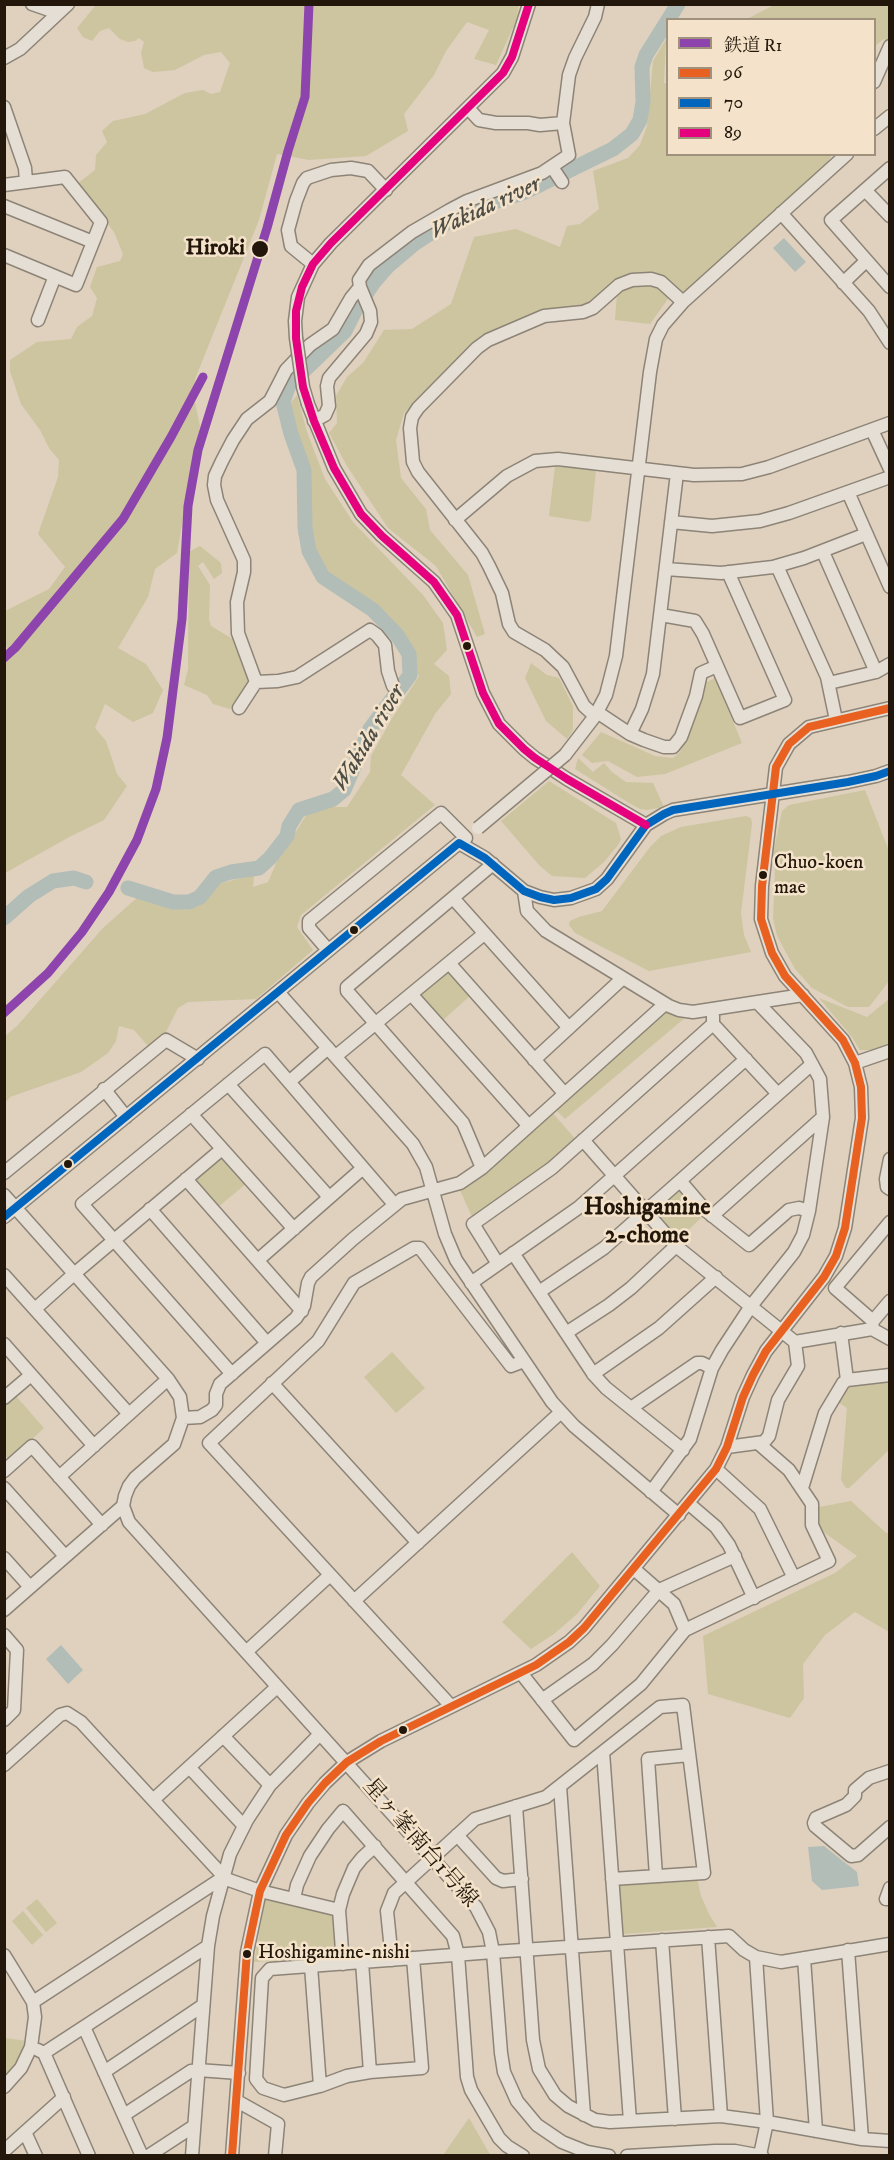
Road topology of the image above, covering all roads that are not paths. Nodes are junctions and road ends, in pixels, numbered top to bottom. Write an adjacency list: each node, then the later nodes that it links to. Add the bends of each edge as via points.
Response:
1 (32, 4): 5 (street)
2 (68, 4): 5 (street)
3 (529, 4): 12 (street, via 508,65)
4 (598, 4): 13 (street, via 569,75)
5 (58, 13): 8 (street)
6 (4, 44): 8 (street)
7 (890, 46): 10 (street)
8 (20, 49): 9 (street)
9 (4, 58)
10 (876, 78)
11 (4, 107): 17 (street)
12 (468, 108): 13 (street, via 479,120 495,123); 20 (street)
13 (563, 123): 15 (street, via 569,155)
14 (844, 156): 23 (street)
15 (552, 167): 18 (street); 31 (street, via 467,201 412,232 369,265 359,280)
16 (890, 168): 21 (street)
17 (26, 182): 19 (street); 25 (street, via 65,177 101,222)
18 (562, 182)
19 (4, 185)
20 (386, 190): 28 (street); 28 (street, via 368,171 351,168 331,170 303,183 288,230 289,241)
21 (865, 190): 24 (street); 27 (street, via 831,220)
22 (4, 206): 25 (street)
23 (781, 213): 30 (street); 33 (street)
24 (890, 216)
25 (93, 242): 29 (street, via 76,285)
26 (4, 255): 29 (street)
27 (866, 261): 30 (street); 32 (street)
28 (313, 264): 36 (street, bridge, via 298,297 295,321 303,387)
29 (55, 276): 34 (street)
30 (843, 283): 35 (street)
31 (360, 287): 36 (street, via 372,316 366,334 329,378 329,406 325,415); 56 (street, via 333,328 286,370 270,401 247,419 214,476 217,500 244,560 237,602 238,633)
32 (890, 287)
33 (683, 302): 39 (street, via 656,339); 44 (street, via 661,282 632,280 619,285 588,310 544,316 477,348 418,408 410,428 412,462)
34 (38, 320)
35 (890, 343)
36 (314, 421): 66 (street, via 334,468 361,514 425,573 449,603 483,693 505,730 534,758)
37 (890, 423): 38 (street)
38 (872, 429): 40 (street); 41 (street, via 755,472 713,476)
39 (639, 468): 41 (street); 44 (street, via 558,459 535,461 507,476); 61 (street, via 616,656 606,695)
40 (890, 469)
41 (677, 473): 45 (street)
42 (890, 477): 43 (street)
43 (848, 492): 45 (street, via 744,524); 46 (street)
44 (455, 520): 61 (street, via 482,553 497,580 514,632 545,650 563,667 584,706)
45 (671, 522): 49 (street)
46 (866, 534): 47 (street); 51 (street)
47 (823, 552): 48 (street); 55 (street)
48 (777, 566): 50 (street); 57 (street)
49 (666, 569): 50 (street); 52 (street)
50 (728, 572): 54 (street, via 784,700 740,718)
51 (890, 587)
52 (661, 615): 54 (street, via 695,621); 63 (street, via 650,685)
53 (890, 664): 55 (street)
54 (717, 666): 63 (street, via 701,673 676,745 664,747)
55 (876, 672): 57 (street)
56 (256, 682): 58 (street, via 297,677 370,630 385,645); 59 (street)
57 (829, 683): 62 (street)
58 (393, 686)
59 (238, 708)
60 (890, 708): 62 (street)
61 (596, 714): 63 (street); 67 (street, bridge, via 565,755)
62 (836, 720): 65 (street, via 809,727 789,744 776,767)
63 (630, 734)
64 (890, 771): 65 (street)
65 (771, 796): 66 (street, via 673,810); 77 (street, via 761,919 772,953 785,976)
66 (646, 825): 69 (street, via 614,871 596,889 554,900)
67 (463, 841): 68 (street); 72 (street); 72 (street, via 441,813 309,921 309,928)
68 (493, 864): 69 (street); 70 (street)
69 (524, 891): 74 (street, via 527,911 546,931)
70 (453, 898): 71 (street); 81 (street, via 346,987)
71 (484, 934): 73 (street); 83 (street)
72 (328, 950): 75 (street)
73 (448, 963): 76 (street); 88 (street)
74 (623, 978): 79 (street); 83 (street)
75 (278, 992): 84 (street); 86 (street)
76 (411, 994): 81 (street); 100 (street)
77 (803, 995): 78 (street); 89 (street, via 843,1040)
78 (757, 1002): 80 (street); 90 (street)
79 (665, 1004): 80 (street, via 684,1012); 95 (street)
80 (712, 1009): 82 (street)
81 (376, 1023): 84 (street); 105 (street, via 463,1123)
82 (713, 1024): 87 (street); 101 (street)
83 (569, 1028): 88 (street)
84 (332, 1052): 92 (street); 111 (street, via 413,1144)
85 (887, 1052): 89 (street); 91 (street)
86 (198, 1059): 94 (street, via 165,1040); 98 (street)
87 (746, 1059): 96 (street); 107 (street)
88 (534, 1060): 95 (street)
89 (855, 1063): 138 (street, via 862,1118 845,1228 831,1265)
90 (812, 1064): 96 (street); 99 (street, via 822,1088)
91 (890, 1066)
92 (289, 1082): 93 (street, via 264,1054); 104 (street)
93 (228, 1084): 97 (street); 113 (street)
94 (104, 1089): 98 (street); 106 (street)
95 (564, 1093): 100 (street)
96 (778, 1094): 109 (street)
97 (191, 1114): 102 (street); 123 (street, via 82,1204)
98 (126, 1117): 115 (street)
99 (823, 1117): 117 (street); 119 (street)
100 (528, 1125): 105 (street)
101 (583, 1140): 107 (street); 127 (street, via 536,1181 473,1224)
102 (222, 1149): 108 (street); 122 (street)
103 (890, 1159): 110 (street, via 886,1179)
104 (363, 1168): 113 (street); 114 (street)
105 (482, 1168): 111 (street, via 460,1183)
106 (4, 1173)
107 (615, 1176): 118 (street); 125 (street, via 578,1208)
108 (186, 1179): 116 (street); 126 (street)
109 (681, 1182): 118 (street); 119 (street)
110 (890, 1189)
111 (434, 1190): 114 (street); 131 (street, via 449,1246)
112 (4, 1195): 115 (street)
113 (329, 1197): 122 (street)
114 (394, 1204): 136 (street, via 311,1277)
115 (15, 1208): 120 (street); 128 (street)
116 (150, 1209): 123 (street); 143 (street)
117 (809, 1211): 119 (street, via 789,1210 749,1245); 134 (street, via 794,1252)
118 (644, 1212): 124 (street); 132 (street, via 604,1248)
119 (712, 1216)
120 (4, 1217)
121 (890, 1222): 137 (street, via 835,1288)
122 (294, 1229): 126 (street)
123 (114, 1240): 128 (street); 147 (street)
124 (676, 1246): 130 (street); 139 (street, via 631,1288)
125 (513, 1253): 127 (street); 132 (street)
126 (258, 1260): 136 (street)
127 (498, 1264): 131 (street)
128 (74, 1274): 135 (street); 151 (street)
129 (4, 1275): 135 (street)
130 (716, 1277): 134 (street); 148 (street, via 660,1328)
131 (471, 1283): 145 (street)
132 (539, 1292): 139 (street)
133 (890, 1301): 137 (street)
134 (751, 1306): 138 (street); 146 (street)
135 (35, 1309): 157 (street)
136 (302, 1311): 143 (street)
137 (873, 1325): 140 (street); 141 (street)
138 (782, 1330): 142 (street); 161 (street, via 753,1375)
139 (566, 1333): 148 (street)
140 (841, 1334): 142 (street); 152 (street)
141 (890, 1339)
142 (795, 1342): 159 (street, via 798,1366 778,1400 770,1436)
143 (267, 1343): 147 (street)
144 (4, 1344): 149 (street)
145 (524, 1361): 153 (street, via 511,1366 420,1248 414,1248 354,1283 318,1341); 156 (street)
146 (712, 1368): 155 (street, via 697,1363); 162 (street)
147 (232, 1374): 158 (street, via 218,1388 216,1405 208,1414)
148 (593, 1374): 155 (street)
149 (31, 1375): 154 (street); 160 (street)
150 (890, 1375): 152 (street)
151 (168, 1379): 157 (street); 158 (street, via 180,1397)
152 (847, 1380): 167 (street, via 825,1413)
153 (272, 1383): 173 (street); 178 (street, via 208,1443)
154 (4, 1398)
155 (632, 1408): 162 (street)
156 (560, 1413): 168 (street); 173 (street)
157 (129, 1414): 160 (street)
158 (183, 1418): 170 (street, via 174,1444 129,1486)
159 (758, 1443): 161 (street); 167 (street, via 789,1470)
160 (94, 1446): 165 (street)
161 (727, 1448): 163 (street)
162 (683, 1450): 168 (street)
163 (716, 1469): 169 (street); 179 (street, via 760,1509)
164 (4, 1471): 165 (street, via 32,1446)
165 (59, 1477): 172 (street)
166 (4, 1488): 175 (street)
167 (802, 1488): 179 (street, via 812,1504 812,1525 829,1561)
168 (651, 1492): 171 (street)
169 (688, 1503): 171 (street); 174 (street, via 716,1527)
170 (123, 1506): 172 (street); 187 (street, 星ヶ峯南台1号線, via 129,1522)
171 (679, 1515): 177 (street)
172 (102, 1525): 175 (street)
173 (418, 1543): 183 (street)
174 (735, 1556): 181 (street); 182 (street)
175 (65, 1557): 180 (street)
176 (4, 1558): 180 (street)
177 (634, 1569): 181 (street); 188 (street, via 584,1629)
178 (330, 1575): 183 (street); 187 (street)
179 (794, 1578): 182 (street)
180 (30, 1587): 184 (street)
181 (659, 1590): 185 (street, via 674,1604); 190 (street, via 592,1664)
182 (754, 1598): 185 (street)
183 (354, 1601): 191 (street)
184 (4, 1610)
185 (685, 1630): 190 (street, via 641,1684 574,1740)
186 (4, 1635): 192 (street, via 17,1650 14,1710)
187 (246, 1652): 189 (street, 星ヶ峯南台1号線)
188 (521, 1673): 190 (street); 191 (street)
189 (278, 1687): 193 (street, 星ヶ峯南台1号線); 194 (street)
190 (542, 1700)
191 (451, 1706): 197 (street)
192 (4, 1720)
193 (320, 1734): 197 (street, 星ヶ峯南台1号線); 201 (street)
194 (223, 1736): 199 (street); 201 (street)
195 (603, 1752): 196 (street, via 660,1707 683,1706); 202 (street); 213 (street)
196 (689, 1755): 210 (street, via 648,1759); 210 (street, via 704,1873)
197 (347, 1762): 209 (street, 星ヶ峯南台1号線); 216 (street, via 302,1811 286,1835)
198 (4, 1764): 203 (street, via 67,1713 81,1722)
199 (189, 1767): 203 (street); 205 (street)
200 (890, 1771): 206 (street, via 869,1778 846,1804 814,1822 851,1856 858,1855)
201 (270, 1785): 205 (street)
202 (560, 1786): 204 (street, via 546,1797); 225 (street)
203 (153, 1800): 211 (street)
204 (516, 1806): 207 (street, via 475,1819); 212 (street)
205 (244, 1826): 211 (street)
206 (890, 1827)
207 (458, 1835): 209 (street); 212 (street, via 496,1878)
208 (375, 1846): 214 (street); 217 (street, via 343,1811 310,1856); 219 (street, via 354,1868)
209 (432, 1859): 214 (street); 228 (street, 星ヶ峯南台1号線, via 476,1907 489,1932)
210 (656, 1876): 213 (street)
211 (224, 1877): 216 (street); 224 (street); 238 (street)
212 (522, 1879): 226 (street)
213 (612, 1879): 222 (street)
214 (407, 1882): 230 (street, via 449,1930); 234 (street, via 394,1893 387,1911)
215 (890, 1888): 218 (street, via 886,1899)
216 (260, 1891): 217 (street); 246 (street, via 248,1952)
217 (294, 1899): 219 (street)
218 (890, 1899)
219 (339, 1910): 236 (street)
220 (708, 1937): 221 (street); 231 (street, via 729,1936); 253 (street)
221 (662, 1940): 222 (street); 254 (street)
222 (617, 1944): 225 (street); 255 (street)
223 (890, 1944): 227 (street)
224 (208, 1946): 239 (street); 240 (street)
225 (572, 1947): 226 (street); 252 (street)
226 (527, 1950): 228 (street); 252 (street, via 533,2040 539,2069 555,2095)
227 (848, 1950): 233 (street); 260 (street)
228 (493, 1952): 230 (street); 273 (street, 星ヶ峯南台1号線, via 504,2072 517,2101 537,2125 562,2142)
229 (4, 1955): 238 (street)
230 (458, 1955): 232 (street); 272 (street, via 471,2090 500,2138)
231 (756, 1957): 233 (street, via 781,1962); 256 (street)
232 (413, 1958): 234 (street); 245 (street, via 422,2068)
233 (804, 1958): 258 (street)
234 (392, 1960): 235 (street)
235 (362, 1962): 236 (street); 245 (street)
236 (343, 1964): 237 (street)
237 (311, 1966): 247 (street); 247 (street, via 270,1969 262,1978 256,2079 263,2088 284,2095)
238 (33, 2002): 241 (street, via 35,2028)
239 (202, 2006): 243 (street); 244 (street)
240 (84, 2027): 242 (street); 244 (street)
241 (31, 2047): 242 (street); 248 (street, via 21,2068)
242 (44, 2054): 249 (street)
243 (198, 2070): 246 (street); 251 (street, via 190,2071); 257 (street)
244 (104, 2072): 251 (street)
245 (370, 2072): 247 (street)
246 (239, 2073): 250 (street)
247 (320, 2086)
248 (4, 2087)
249 (64, 2097): 259 (street); 266 (street)
250 (237, 2101): 270 (street); 271 (street, via 278,2124)
251 (124, 2115): 267 (street)
252 (584, 2115): 255 (street, via 602,2121)
253 (721, 2116): 254 (street); 256 (street)
254 (675, 2119): 255 (street)
255 (630, 2121)
256 (767, 2122): 258 (street); 264 (street)
257 (194, 2126): 268 (street); 269 (street)
258 (816, 2131): 260 (street)
259 (25, 2132): 262 (street); 265 (street)
260 (862, 2139): 261 (street)
261 (890, 2141)
262 (4, 2151)
263 (657, 2154): 264 (street, via 725,2151); 274 (street)
264 (761, 2155)
265 (36, 2156)
266 (89, 2156)
267 (142, 2156)
268 (148, 2156)
269 (192, 2156)
270 (232, 2156)
271 (275, 2156)
272 (523, 2156)
273 (609, 2156)
274 (627, 2156)

